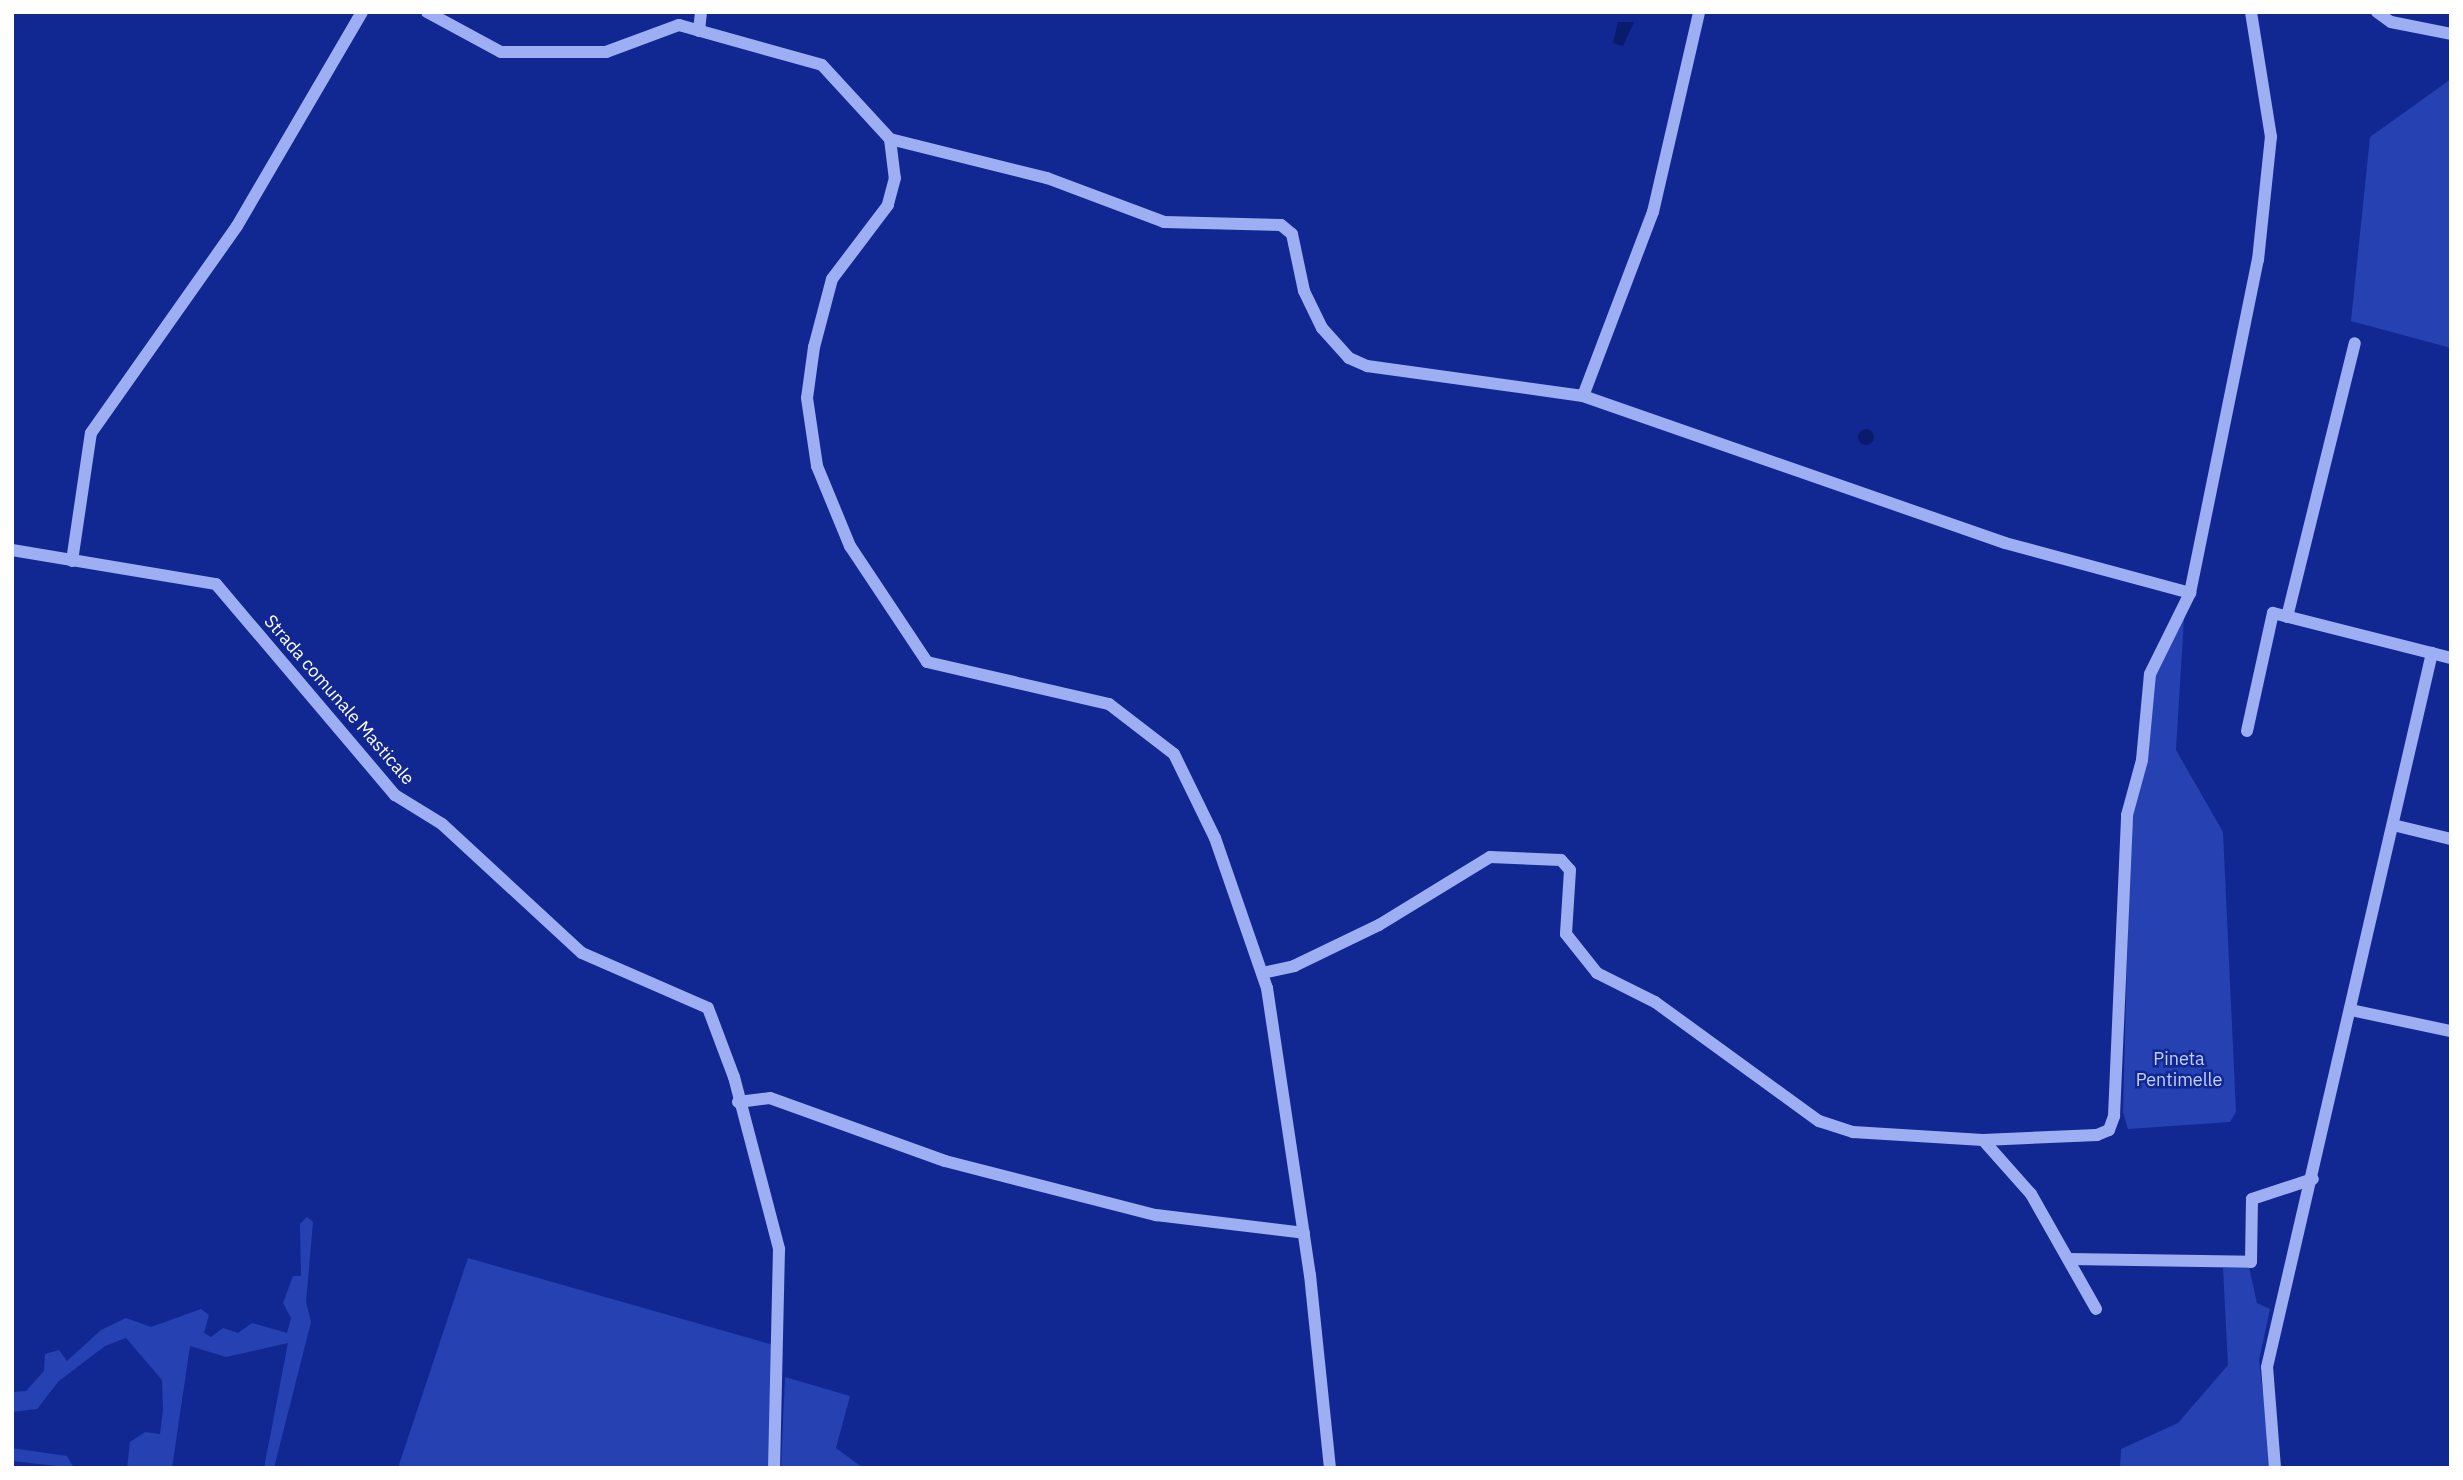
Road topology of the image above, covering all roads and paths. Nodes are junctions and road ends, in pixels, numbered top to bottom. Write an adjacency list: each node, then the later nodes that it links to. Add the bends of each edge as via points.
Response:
1 (362, 12): 13 (street, via 237,226 91,433)
2 (427, 12): 7 (street, via 500,52 606,52 666,26)
3 (701, 12): 7 (street)
4 (1699, 12): 11 (street, via 1653,212)
5 (2251, 12): 14 (street, via 2269,102 2263,212)
6 (2377, 12): 8 (street, via 2391,22)
7 (699, 31): 9 (street, via 822,65)
8 (2451, 34)
9 (890, 139): 11 (street, via 1047,178 1164,222 1281,225 1295,243 1311,309 1349,358 1399,372); 21 (street, via 894,177 888,205 832,279 807,398 817,466 850,546 927,662 1109,704 1174,754 1215,838)
10 (2355, 343): 15 (street)
11 (1583, 396): 14 (street, via 2005,543)
12 (12, 550): 13 (street, Strada comunale Masticale)
13 (72, 561): 24 (street, Strada comunale Masticale, via 216,584 395,795 442,824 582,953 708,1008)
14 (2190, 593): 25 (street, via 2150,674 2142,760 2126,815 2109,1130)
15 (2287, 617): 16 (street); 18 (street, via 2273,614)
16 (2432, 653): 17 (street); 19 (street)
17 (2451, 658)
18 (2246, 731)
19 (2393, 825): 20 (street); 22 (street)
20 (2451, 839)
21 (1262, 973): 25 (street, via 1294,966 1379,925 1490,857 1561,860 1570,870 1566,934 1597,973 1655,1002 1819,1121 1853,1132); 27 (street)
22 (2351, 1010): 23 (street); 26 (street)
23 (2451, 1031)
24 (738, 1102): 27 (street, via 769,1098 945,1161 1156,1214); 30 (street, Strada comunale Masticale, via 779,1249)
25 (1983, 1140): 28 (street, via 2010,1164)
26 (2313, 1179): 28 (street, via 2252,1199 2251,1262); 32 (street, via 2267,1367)
27 (1304, 1233): 31 (street)
28 (2069, 1259): 29 (street)
29 (2096, 1309)
30 (774, 1468)
31 (1330, 1468)
32 (2275, 1468)

